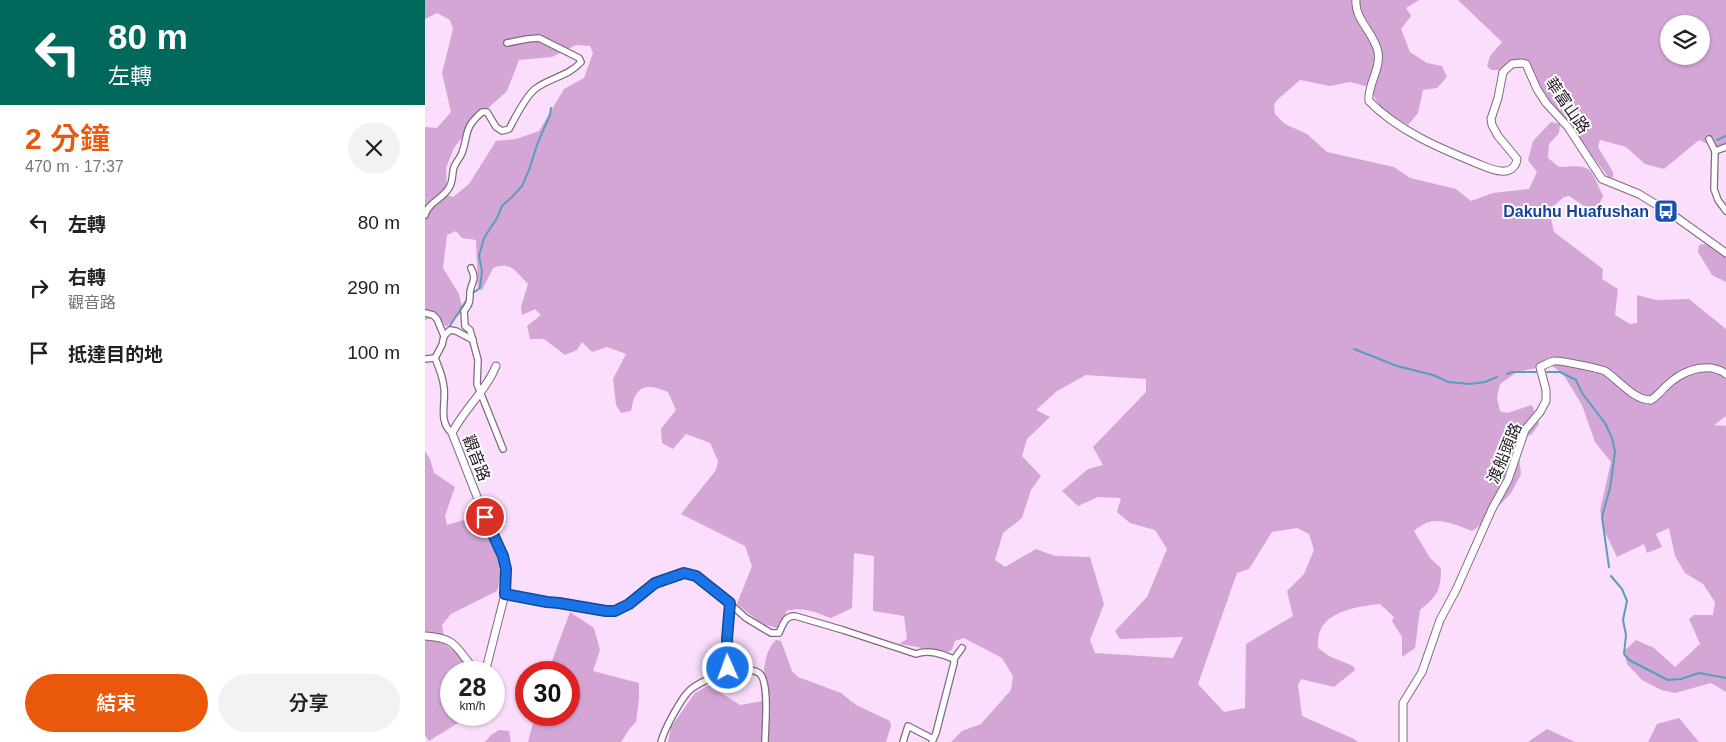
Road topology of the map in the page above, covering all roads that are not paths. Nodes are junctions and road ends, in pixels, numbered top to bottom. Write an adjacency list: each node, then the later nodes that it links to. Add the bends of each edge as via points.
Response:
1 (1355, 0): 8 (street, 華富山路, via 1378,52 1369,102 1388,118 1455,154 1491,169 1502,172 1513,168 1517,159 1498,136 1491,120 1503,72 1513,64 1526,64 1546,103 1568,127 1603,179 1639,194)
2 (507, 43): 7 (street, via 539,38 581,62 532,91 509,128 502,131 487,112 482,112 466,132 462,154 445,195 430,204)
3 (1709, 140): 5 (street)
4 (1726, 147): 5 (street)
5 (1715, 151): 6 (street, via 1714,190)
6 (1726, 211)
7 (425, 215)
8 (1725, 250)
9 (471, 268): 12 (street, via 475,280 471,303 464,311 465,326)
10 (425, 313): 11 (street, via 437,319)
11 (444, 336): 12 (street, via 450,330); 13 (street)
12 (473, 340): 17 (street)
13 (435, 358): 14 (street); 18 (street, via 445,389 443,415)
14 (425, 359)
15 (496, 366): 17 (street, 觀音路)
16 (1726, 374): 30 (street, 渡船頭路, via 1712,367 1699,368 1672,381 1647,400 1603,370 1556,360 1540,367 1546,401 1525,430 1508,480 1441,620 1423,672 1403,703)
17 (480, 392): 18 (street, 觀音路); 19 (street)
18 (452, 433): 20 (street, 觀音路, via 503,556)
19 (503, 449)
20 (505, 594): 21 (street, via 615,611 655,583 684,573 696,576); 22 (street, 觀音路, via 486,670 475,670 455,644 447,639)
21 (730, 603): 24 (street, via 746,618 771,632 779,633 787,618 795,616 915,654 923,651); 25 (street)
22 (425, 636)
23 (962, 648): 24 (street)
24 (954, 659): 26 (street)
25 (728, 668): 27 (street, via 689,691 663,732); 28 (street, via 758,672 763,678)
26 (933, 741): 29 (street, via 908,726)
27 (661, 742)
28 (765, 742)
29 (903, 742)
30 (1403, 742)

